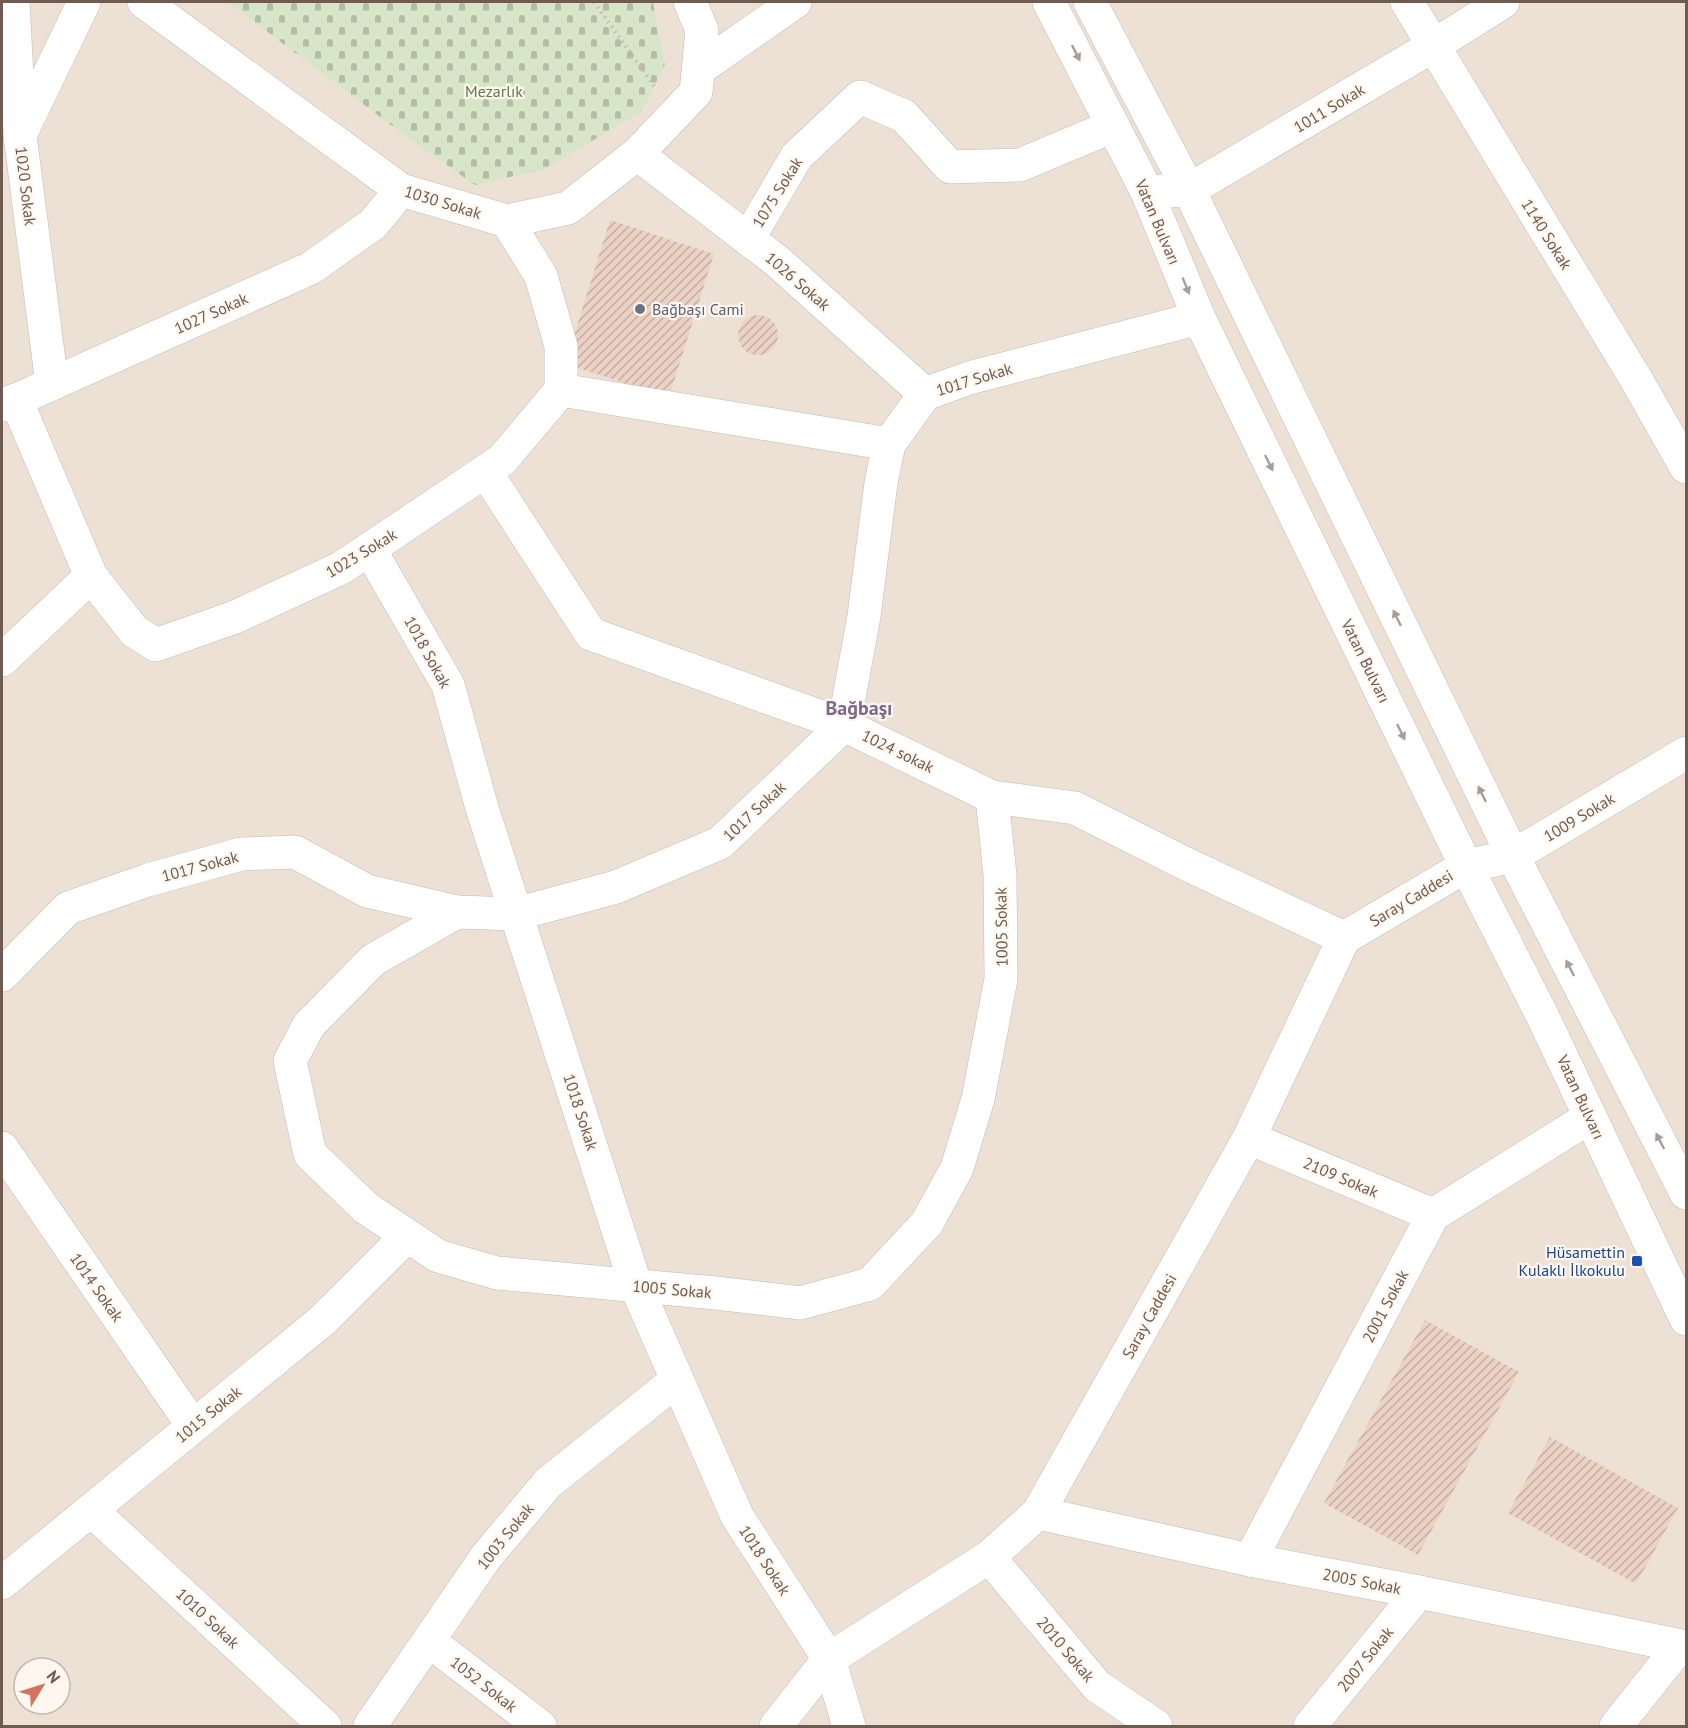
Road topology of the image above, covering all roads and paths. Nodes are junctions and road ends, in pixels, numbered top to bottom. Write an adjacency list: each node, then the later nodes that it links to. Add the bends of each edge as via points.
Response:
1 (14, 2): 15 (street)
2 (84, 2): 15 (street, 1020 Sokak)
3 (144, 2): 17 (street, 1030 Sokak)
4 (594, 2): 13 (path)
5 (690, 2): 12 (street, 1030 Sokak, via 702,30)
6 (795, 2): 12 (street)
7 (1049, 2): 14 (street, Vatan Bulvarı, one-way to 14)
8 (1089, 2): 18 (street)
9 (1407, 2): 11 (street, 1140 Sokak)
10 (1503, 2): 11 (street, 1011 Sokak)
11 (1432, 46): 18 (street, 1011 Sokak); 28 (street, 1140 Sokak)
12 (699, 69): 13 (street, 1030 Sokak, via 696,92)
13 (674, 114): 16 (street, 1030 Sokak)
14 (1113, 126): 19 (street, Vatan Bulvarı); 21 (street, 1075 Sokak, via 1020,165 950,167 904,116 860,97 797,156)
15 (20, 135): 23 (street, 1020 Sokak)
16 (637, 154): 20 (street, 1030 Sokak, via 568,208); 21 (street, 1026 Sokak)
17 (401, 190): 20 (street, 1030 Sokak); 23 (street, 1027 Sokak, via 373,224 311,268)
18 (1189, 190): 19 (street, 1011 Sokak); 36 (street, one-way to 18)
19 (1147, 192): 22 (street, Vatan Bulvarı, one-way to 22)
20 (507, 221): 24 (street, via 541,276 561,346)
21 (748, 239): 25 (street, 1026 Sokak)
22 (1199, 318): 25 (street, 1017 Sokak, via 969,378); 37 (street, Vatan Bulvarı, one-way to 37)
23 (52, 384): 26 (street, 1027 Sokak)
24 (561, 390): 27 (street); 29 (street, 1023 Sokak, via 501,460)
25 (925, 394): 27 (street, 1017 Sokak)
26 (9, 403): 31 (street)
27 (890, 444): 33 (street, 1017 Sokak)
28 (1686, 466)
29 (485, 471): 30 (street, 1023 Sokak); 33 (street, 1024 sokak, via 591,634)
30 (370, 549): 31 (street, 1023 Sokak, via 341,568 236,616 156,645 134,631); 39 (street, 1018 Sokak, via 448,685)
31 (91, 576): 32 (street)
32 (2, 660)
33 (844, 725): 35 (street, 1024 sokak); 39 (street, 1017 Sokak, via 720,843 615,887)
34 (1686, 753): 36 (street, 1009 Sokak)
35 (992, 797): 40 (street, 1024 sokak, via 1075,808); 48 (street, 1005 Sokak, via 1000,875 1001,979 978,1099 957,1168 927,1223 870,1284 800,1303)
36 (1513, 856): 37 (street, 1009 Sokak); 45 (street, one-way to 36)
37 (1466, 866): 40 (street, Saray Caddesi); 42 (street, Vatan Bulvarı)
38 (457, 912): 39 (street, 1017 Sokak); 41 (street, 1017 Sokak, via 368,891 295,852 241,854 147,880 68,908); 47 (street, 1005 Sokak, via 373,960 309,1025 290,1061 310,1154 366,1208)
39 (516, 914): 48 (street, 1018 Sokak)
40 (1344, 938): 43 (street, Saray Caddesi)
41 (2, 975)
42 (1590, 1117): 46 (street); 49 (street, Vatan Bulvarı)
43 (1250, 1138): 46 (street, 2109 Sokak); 53 (street, Saray Caddesi)
44 (2, 1148): 51 (street, 1014 Sokak)
45 (1686, 1193)
46 (1433, 1215): 55 (street, 2001 Sokak)
47 (407, 1236): 48 (street, 1005 Sokak, via 438,1256 497,1272); 51 (street, 1015 Sokak, via 323,1320)
48 (636, 1286): 50 (street, 1018 Sokak)
49 (1686, 1319)
50 (678, 1380): 58 (street, 1003 Sokak, via 548,1483 486,1557); 60 (street, 1018 Sokak, via 737,1516)
51 (193, 1426): 52 (street, 1015 Sokak)
52 (92, 1510): 56 (street, 1015 Sokak); 61 (street, 1010 Sokak)
53 (1038, 1513): 54 (street, Saray Caddesi); 55 (street, 2005 Sokak)
54 (989, 1557): 60 (street, Saray Caddesi); 66 (street, 2010 Sokak, via 1097,1686)
55 (1250, 1560): 57 (street, 2005 Sokak)
56 (2, 1583)
57 (1419, 1592): 59 (street, 2005 Sokak); 67 (street, 2007 Sokak)
58 (429, 1641): 62 (street, 1003 Sokak); 63 (street, 1052 Sokak)
59 (1683, 1647): 68 (street)
60 (829, 1659): 64 (street, Saray Caddesi); 65 (street, 1018 Sokak)
61 (325, 1726)
62 (370, 1726)
63 (540, 1726)
64 (776, 1726)
65 (849, 1726)
66 (1156, 1726)
67 (1310, 1726)
68 (1616, 1726)

